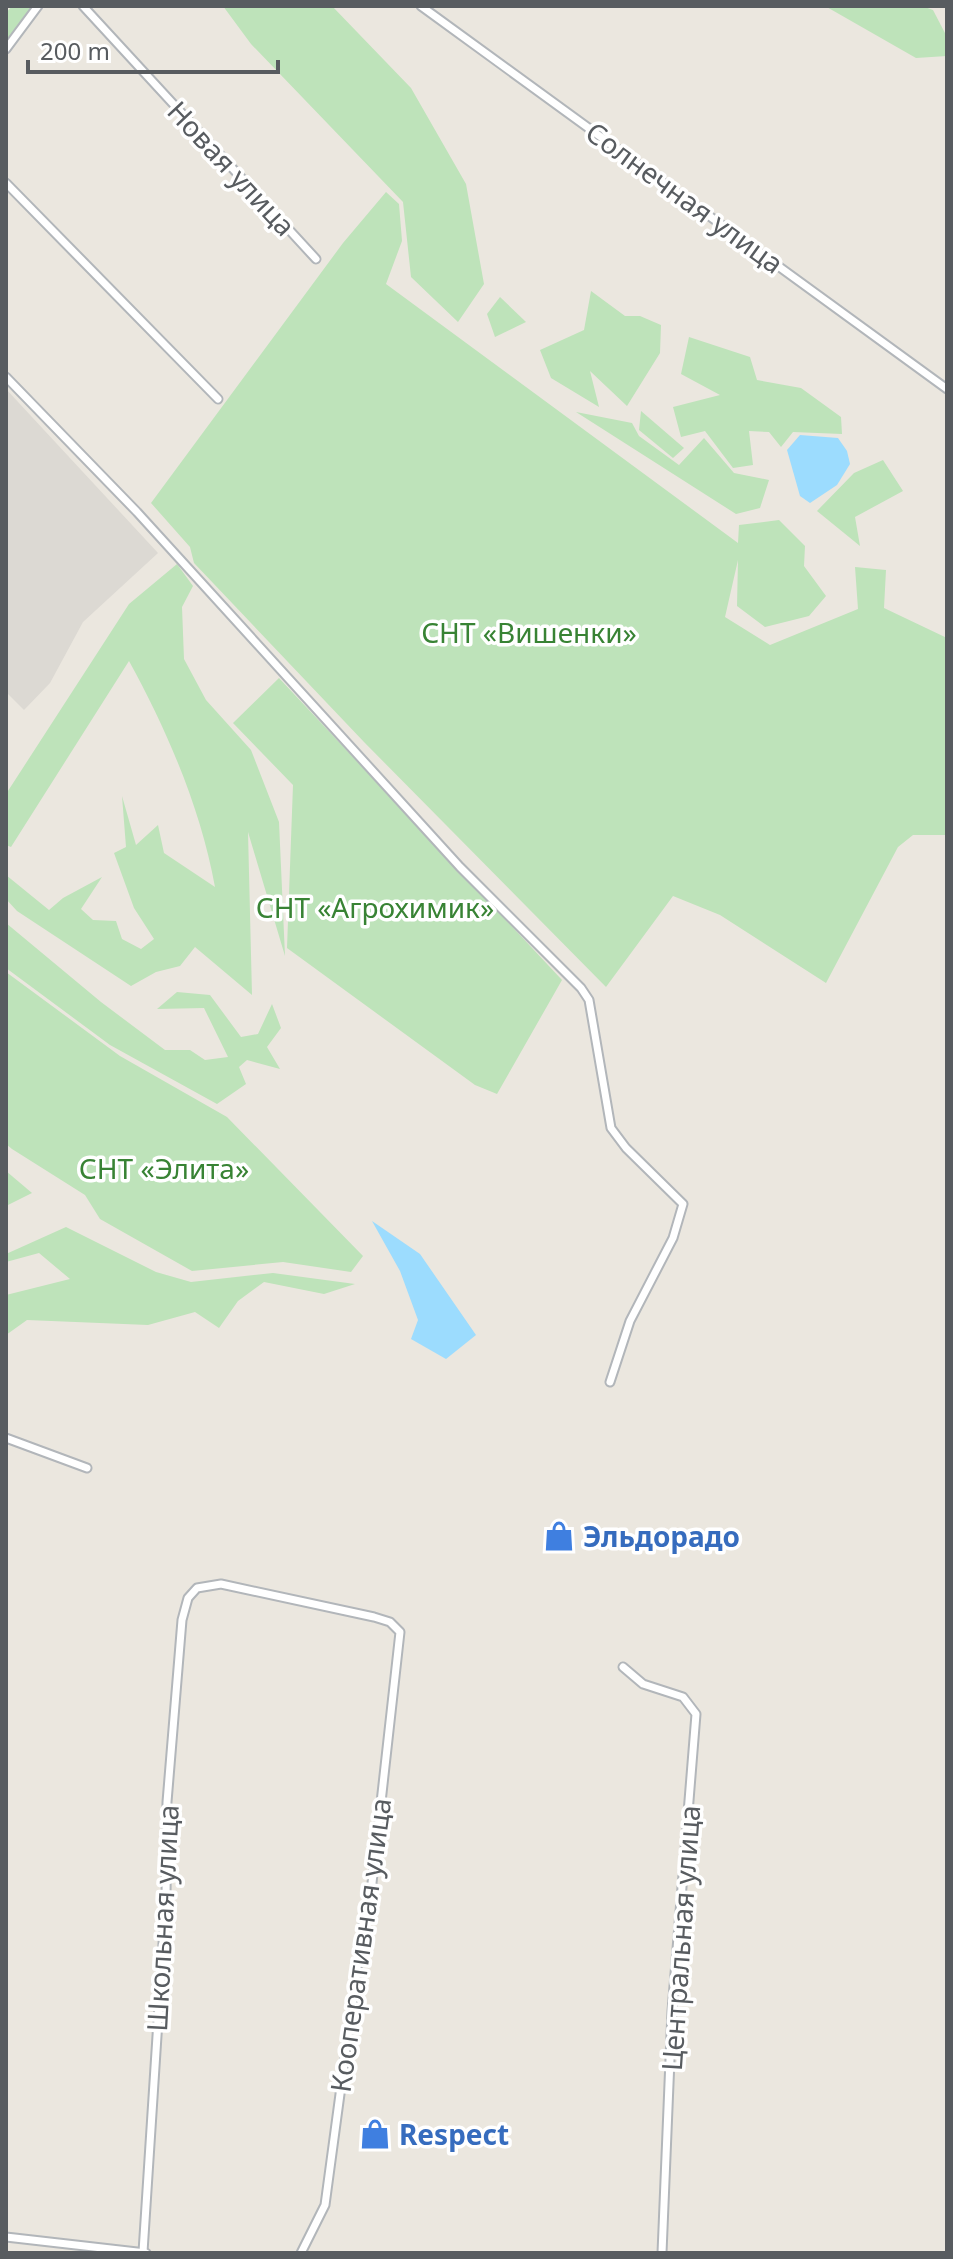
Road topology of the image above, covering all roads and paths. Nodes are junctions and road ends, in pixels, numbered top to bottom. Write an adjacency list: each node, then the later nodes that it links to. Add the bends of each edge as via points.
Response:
1 (38, 6): 4 (street)
2 (83, 6): 6 (street, Новая улица)
3 (421, 6): 8 (street, Солнечная улица)
4 (6, 49)
5 (6, 183): 9 (street)
6 (316, 259)
7 (6, 377): 10 (street, via 589,1000 611,1128 683,1204 673,1238 630,1321)
8 (947, 389)
9 (218, 399)
10 (610, 1382)
11 (6, 1438): 12 (street)
12 (87, 1468)
13 (197, 1588): 18 (street, Школьная улица, via 182,1620); 19 (street, Кооперативная улица, via 221,1584 330,1605 390,1622 400,1632 371,1892 325,2205)
14 (623, 1667): 20 (street, Центральная улица, via 643,1684 683,1697 696,1714 672,2011)
15 (6, 2237): 16 (street)
16 (52, 2243): 17 (street); 18 (street)
17 (51, 2253)
18 (144, 2253)
19 (301, 2253)
20 (662, 2253)

